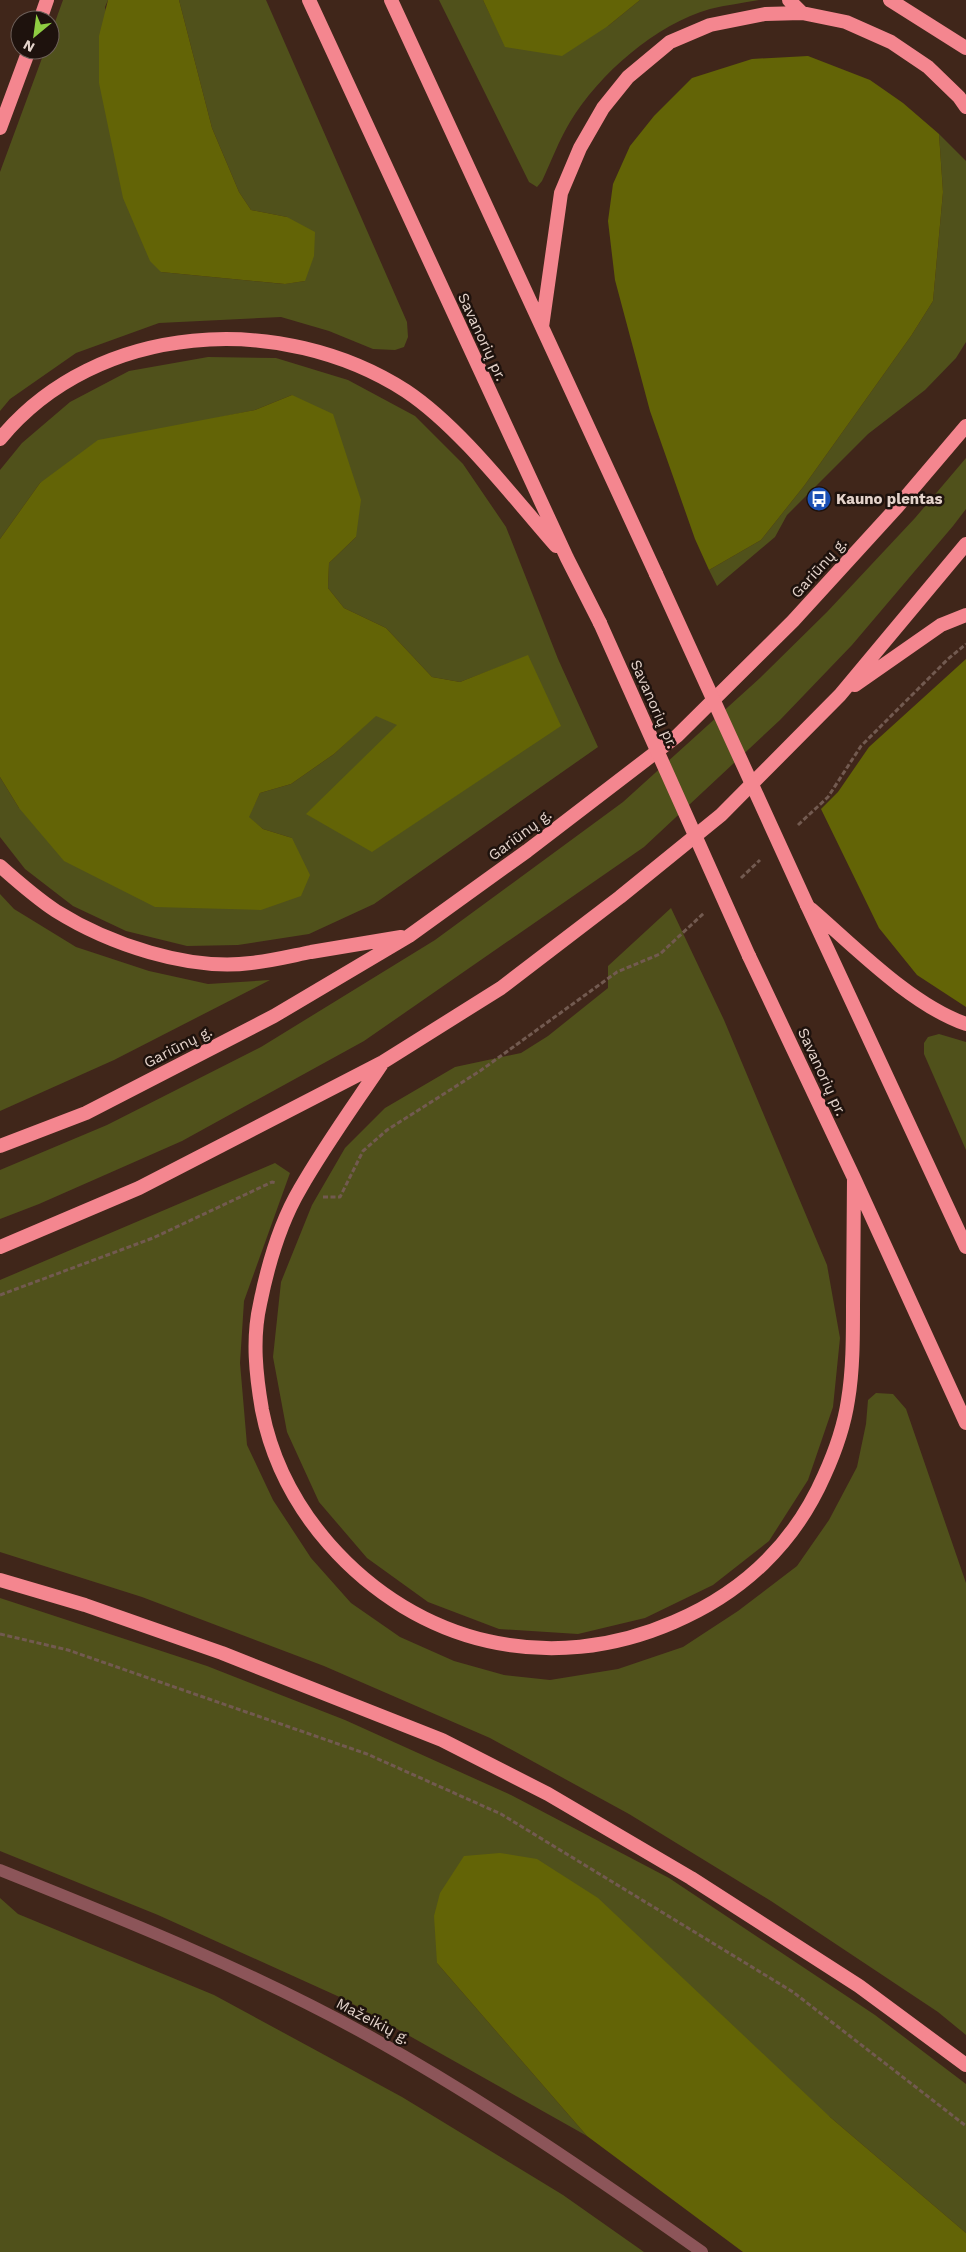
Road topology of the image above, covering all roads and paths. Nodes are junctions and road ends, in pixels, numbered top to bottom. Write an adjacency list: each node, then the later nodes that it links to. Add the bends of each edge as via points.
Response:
1 (309, 0): 14 (highway, Savanorių pr.)
2 (391, 0): 10 (highway)
3 (789, 0): 5 (highway)
4 (890, 0): 6 (highway)
5 (802, 13): 8 (highway, via 846,22 891,42 928,67 960,97); 10 (highway, via 765,14 710,26 670,42 628,77 598,116 561,193)
6 (966, 48)
7 (25, 60): 9 (highway)
8 (966, 107)
9 (0, 128)
10 (542, 327): 22 (highway, bridge)
11 (966, 426): 24 (highway, Gariūnų g., via 793,621 677,736)
12 (0, 439): 14 (highway, via 53,390 126,353 167,343 205,340 252,340 293,346 335,356 373,371 408,392 448,426)
13 (966, 544): 17 (highway)
14 (567, 558): 28 (highway, Savanorių pr., bridge, via 600,623 749,956)
15 (966, 615): 17 (highway, via 941,626)
16 (966, 644): 18 (path, via 861,746 828,797)
17 (840, 695): 26 (highway, via 721,815 620,897 501,988)
18 (791, 831)
19 (762, 858): 21 (path)
20 (0, 866): 24 (highway, via 23,888 56,911 91,929 159,954 208,964 250,964)
21 (740, 879)
22 (807, 905): 25 (highway, via 912,995); 31 (highway)
23 (711, 906): 29 (path, via 660,954 617,972 480,1071 387,1130 363,1151 340,1197 326,1198)
24 (409, 936): 27 (highway, Gariūnų g., via 274,1016 95,1108)
25 (966, 1024)
26 (383, 1062): 29 (highway); 30 (highway, via 139,1188)
27 (0, 1146)
28 (854, 1178): 29 (highway, via 852,1354 848,1400 839,1440 805,1512 761,1568 732,1592 694,1614 651,1633 608,1644 565,1649 523,1648 484,1641 447,1629 407,1610 347,1564 297,1502 279,1468 266,1432 254,1348 259,1306 277,1238); 33 (highway, Savanorių pr.)
29 (299, 1190): 32 (path, via 272,1182 153,1238)
30 (0, 1247)
31 (966, 1247)
32 (0, 1295)
33 (966, 1423)
34 (0, 1580): 37 (highway, via 85,1605 222,1654 442,1740 548,1794 692,1878 859,1986)
35 (0, 1634): 38 (path, via 68,1650 367,1754 501,1814 793,1992)
36 (0, 1870): 39 (street, Mažeikių g., via 232,1967 366,2035 465,2092 562,2154)
37 (966, 2065)
38 (966, 2126)
39 (702, 2252)

